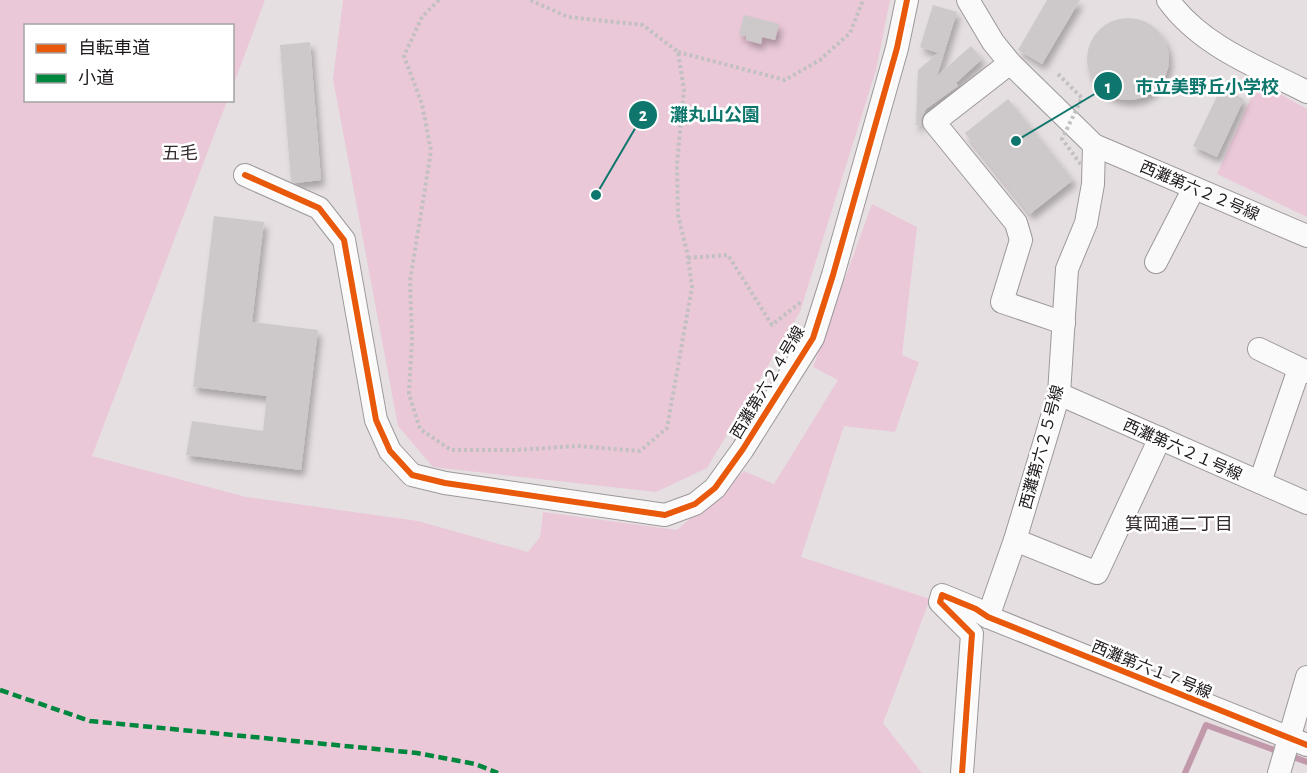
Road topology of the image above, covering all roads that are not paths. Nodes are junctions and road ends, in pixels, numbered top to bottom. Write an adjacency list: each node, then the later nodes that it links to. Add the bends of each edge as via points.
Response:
1 (907, 0): 7 (street, 西灘第六２４号線, via 894,60 813,338 715,488 695,504 665,514 412,476 390,451 376,420 344,240 319,208)
2 (968, 0): 4 (street)
3 (1168, 0): 5 (street, via 1176,12 1216,45)
4 (1010, 63): 6 (street); 11 (street, via 934,122 1016,223 1021,240 1002,302)
5 (1307, 92)
6 (1094, 145): 8 (street, 西灘第六２２号線); 11 (street, 西灘第六２５号線, via 1086,223 1067,269)
7 (245, 175)
8 (1194, 188): 9 (street, 西灘第六２２号線); 10 (street)
9 (1307, 236)
10 (1156, 262)
11 (1064, 323): 14 (street, 西灘第六２５号線)
12 (1259, 349): 13 (street)
13 (1303, 370): 16 (street)
14 (1059, 394): 15 (street, 西灘第六２１号線); 18 (street, 西灘第六２５号線)
15 (1160, 438): 16 (street, 西灘第六２１号線); 18 (street, via 1097,573)
16 (1260, 482): 17 (street, 西灘第六２１号線)
17 (1307, 503)
18 (1015, 540): 19 (street, 西灘第六２５号線)
19 (988, 617): 21 (street, 西灘第六１７号線); 22 (street, 西灘第六１７号線, via 942,596 940,602 972,634)
20 (1307, 677): 21 (street)
21 (1298, 742): 23 (street)
22 (963, 773)
23 (1279, 773)

